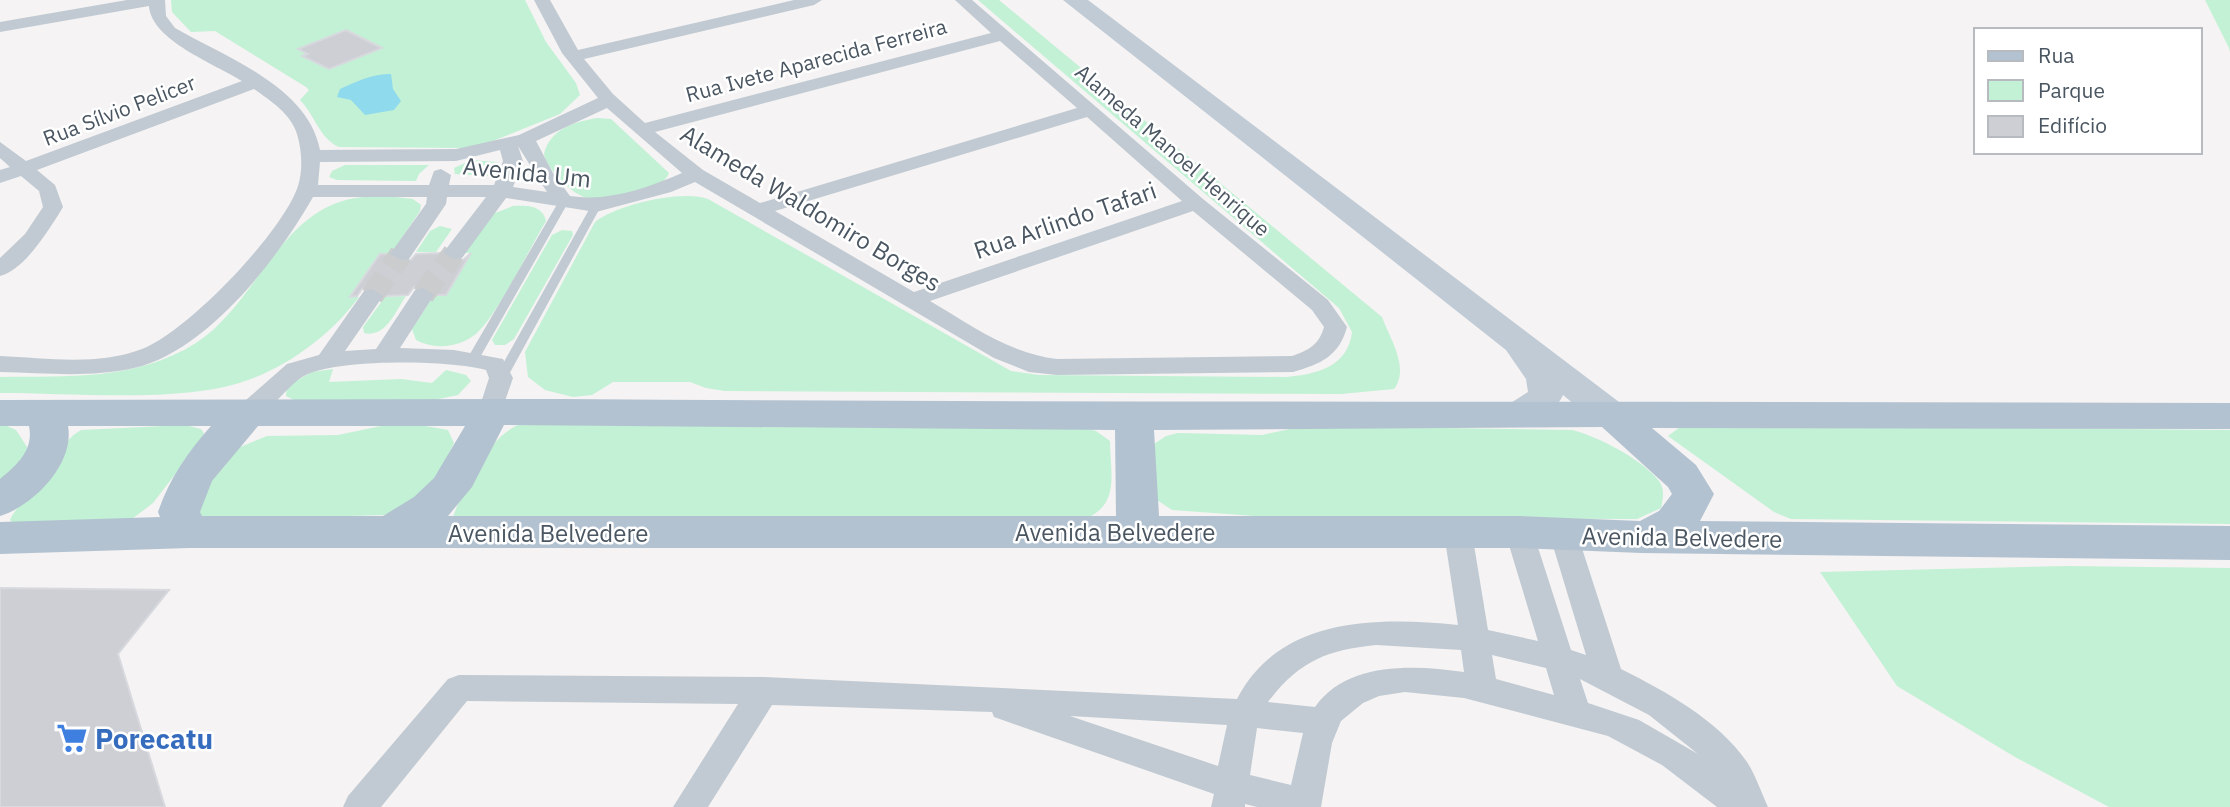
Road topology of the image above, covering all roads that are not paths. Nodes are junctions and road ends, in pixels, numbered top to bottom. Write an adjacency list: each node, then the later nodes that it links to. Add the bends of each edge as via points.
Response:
1 (155, 0): 6 (street); 9 (street, via 158,16 169,31)
2 (542, 0): 8 (street, Alameda Waldomiro Borges)
3 (814, 0): 8 (street)
4 (963, 0): 7 (street, Alameda Manoel Henrique)
5 (1074, 0): 33 (street)
6 (0, 27)
7 (1003, 35): 11 (street, Alameda Manoel Henrique); 12 (street, Rua Ivete Aparecida Ferreira)
8 (575, 56): 10 (street, Alameda Waldomiro Borges)
9 (254, 83): 16 (street, via 289,104 304,126); 17 (street, Rua Sílvio Pelicer)
10 (607, 101): 12 (street, Alameda Waldomiro Borges); 13 (street, Avenida Um)
11 (1091, 110): 24 (street, Alameda Manoel Henrique); 26 (street)
12 (641, 130): 18 (street, Alameda Waldomiro Borges)
13 (516, 141): 15 (street, Avenida Um); 22 (street); 23 (street)
14 (0, 148): 17 (street)
15 (456, 155): 16 (street, Avenida Um); 20 (street, via 443,169)
16 (311, 156): 21 (street)
17 (25, 169): 19 (street, Rua Sílvio Pelicer); 29 (street, via 48,189 53,207 33,238)
18 (696, 174): 25 (street, Avenida Um, via 654,192); 26 (street, Alameda Waldomiro Borges)
19 (0, 177)
20 (439, 190): 21 (street, Avenida Um); 22 (street, Avenida Um); 28 (street, via 436,204)
21 (306, 191): 38 (street, via 271,242 183,338 126,362)
22 (500, 191): 23 (street, Avenida Um); 27 (street)
23 (564, 201): 25 (street, Avenida Um); 37 (lane)
24 (1196, 203): 32 (street, Rua Arlindo Tafari); 34 (street, Alameda Manoel Henrique, via 1320,305 1336,327)
25 (596, 206): 39 (lane)
26 (758, 210): 32 (street, Alameda Waldomiro Borges)
27 (454, 253)
28 (401, 254)
29 (0, 270)
30 (423, 295): 35 (street)
31 (372, 296): 36 (street)
32 (912, 300): 34 (street, Alameda Waldomiro Borges, via 1002,353 1029,364 1058,368 1293,364 1317,356)
33 (1507, 337): 43 (street); 44 (street, via 1543,377 1546,396)
34 (1331, 343)
35 (382, 358): 36 (street); 37 (street)
36 (328, 359): 42 (street, via 294,370)
37 (473, 359): 39 (street, via 495,365)
38 (0, 364)
39 (496, 395): 42 (main road); 46 (main road); 52 (main road, via 480,439 448,489 431,507)
40 (0, 413): 41 (main road)
41 (40, 413): 42 (main road); 47 (main road, via 49,428 48,448 34,471)
42 (247, 413): 48 (main road, via 185,488 179,512)
43 (1611, 414): 44 (main road); 45 (main road); 54 (main road, via 1682,477 1693,494 1677,523)
44 (1519, 415): 46 (main road)
45 (2230, 416)
46 (1134, 418): 49 (main road)
47 (0, 501)
48 (190, 532): 52 (main road, Avenida Belvedere); 55 (main road, Avenida Belvedere)
49 (1138, 532): 51 (main road, Avenida Belvedere); 52 (main road, Avenida Belvedere)
50 (1519, 532): 51 (main road, Avenida Belvedere); 53 (main road, Avenida Belvedere); 58 (street)
51 (1458, 533): 57 (street)
52 (387, 534)
53 (1564, 536): 54 (main road, Avenida Belvedere); 59 (street)
54 (1641, 537): 56 (main road, Avenida Belvedere)
55 (0, 538)
56 (2230, 542)
57 (1475, 640): 58 (street); 60 (street); 63 (street, via 1374,630 1312,645 1282,666)
58 (1561, 660): 59 (street); 64 (street)
59 (1608, 677): 71 (street, via 1687,726 1734,770)
60 (1482, 688): 64 (street); 65 (street, via 1427,678 1376,684 1332,709)
61 (764, 690): 62 (street); 68 (street, via 459,688); 69 (street)
62 (978, 698): 63 (street); 66 (street)
63 (1246, 711): 65 (street); 66 (street)
64 (1576, 715): 70 (street, via 1627,729 1678,758)
65 (1321, 722): 67 (street)
66 (1230, 796): 67 (street)
67 (1305, 806)
68 (360, 807)
69 (690, 807)
70 (1742, 807)
71 (1751, 807)

